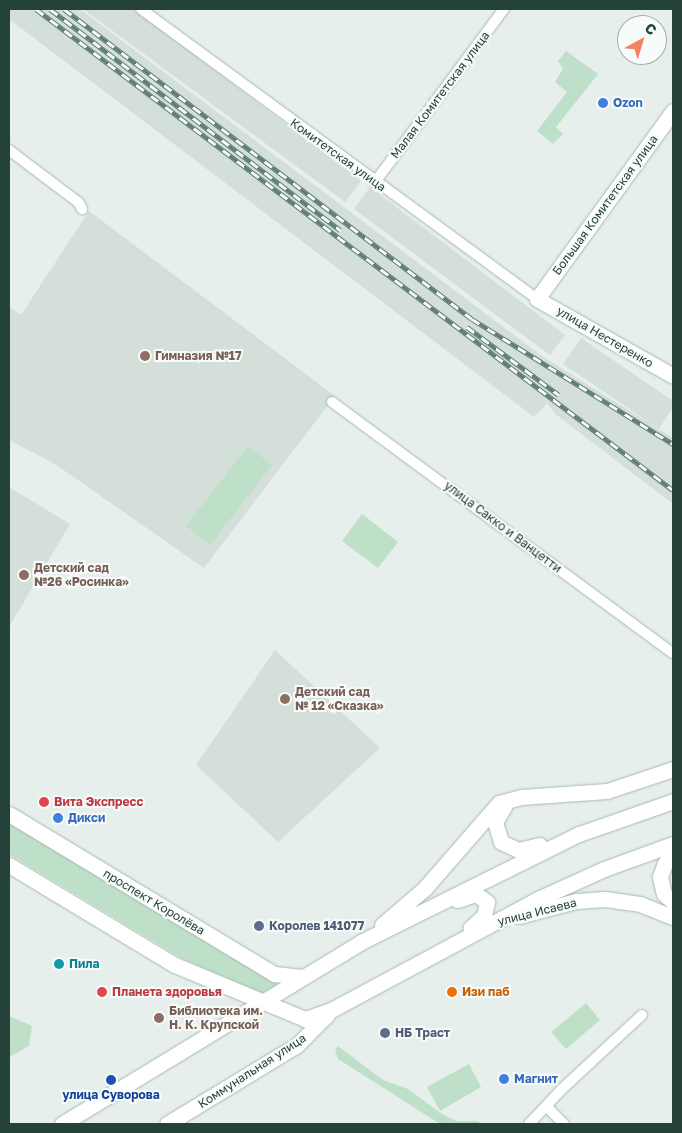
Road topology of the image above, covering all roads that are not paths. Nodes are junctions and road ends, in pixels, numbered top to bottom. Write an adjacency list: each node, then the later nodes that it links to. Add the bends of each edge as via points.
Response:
1 (141, 9): 5 (street, Комитетская улица)
2 (504, 9): 5 (street, Малая Комитетская улица)
3 (673, 111): 7 (main road, Большая Комитетская улица)
4 (9, 150): 6 (street, via 79,203)
5 (375, 182): 7 (street, Комитетская улица)
6 (82, 209)
7 (537, 298): 8 (main road, улица Нестеренко)
8 (673, 376)
9 (332, 402): 10 (street, улица Сакко и Ванцетти)
10 (673, 652)
11 (673, 769): 12 (main road, via 607,791)
12 (514, 798): 15 (main road, via 501,809 495,822 497,835 507,846 524,850); 23 (main road, via 494,807 425,888)
13 (673, 801): 15 (main road)
14 (9, 814): 25 (main road, проспект Королёва, via 274,974)
15 (579, 834): 20 (main road, via 480,880)
16 (673, 844): 22 (main road, via 604,869)
17 (673, 855): 19 (main road, via 665,863 660,877 664,894)
18 (9, 865): 26 (main road, via 170,963)
19 (673, 902)
20 (427, 910): 23 (main road); 24 (main road, via 471,895 484,898 488,907 484,916)
21 (673, 917): 22 (main road, улица Исаева, via 640,904 591,900 561,904)
22 (488, 924): 24 (main road)
23 (361, 942): 25 (main road)
24 (451, 944): 27 (main road)
25 (303, 977): 26 (main road)
26 (264, 1003): 27 (main road, via 305,1019); 30 (main road)
27 (331, 1010): 31 (main road, Коммунальная улица, via 296,1045)
28 (642, 1015): 29 (street)
29 (547, 1107): 32 (street); 33 (street)
30 (62, 1124)
31 (166, 1124)
32 (529, 1124)
33 (564, 1124)

